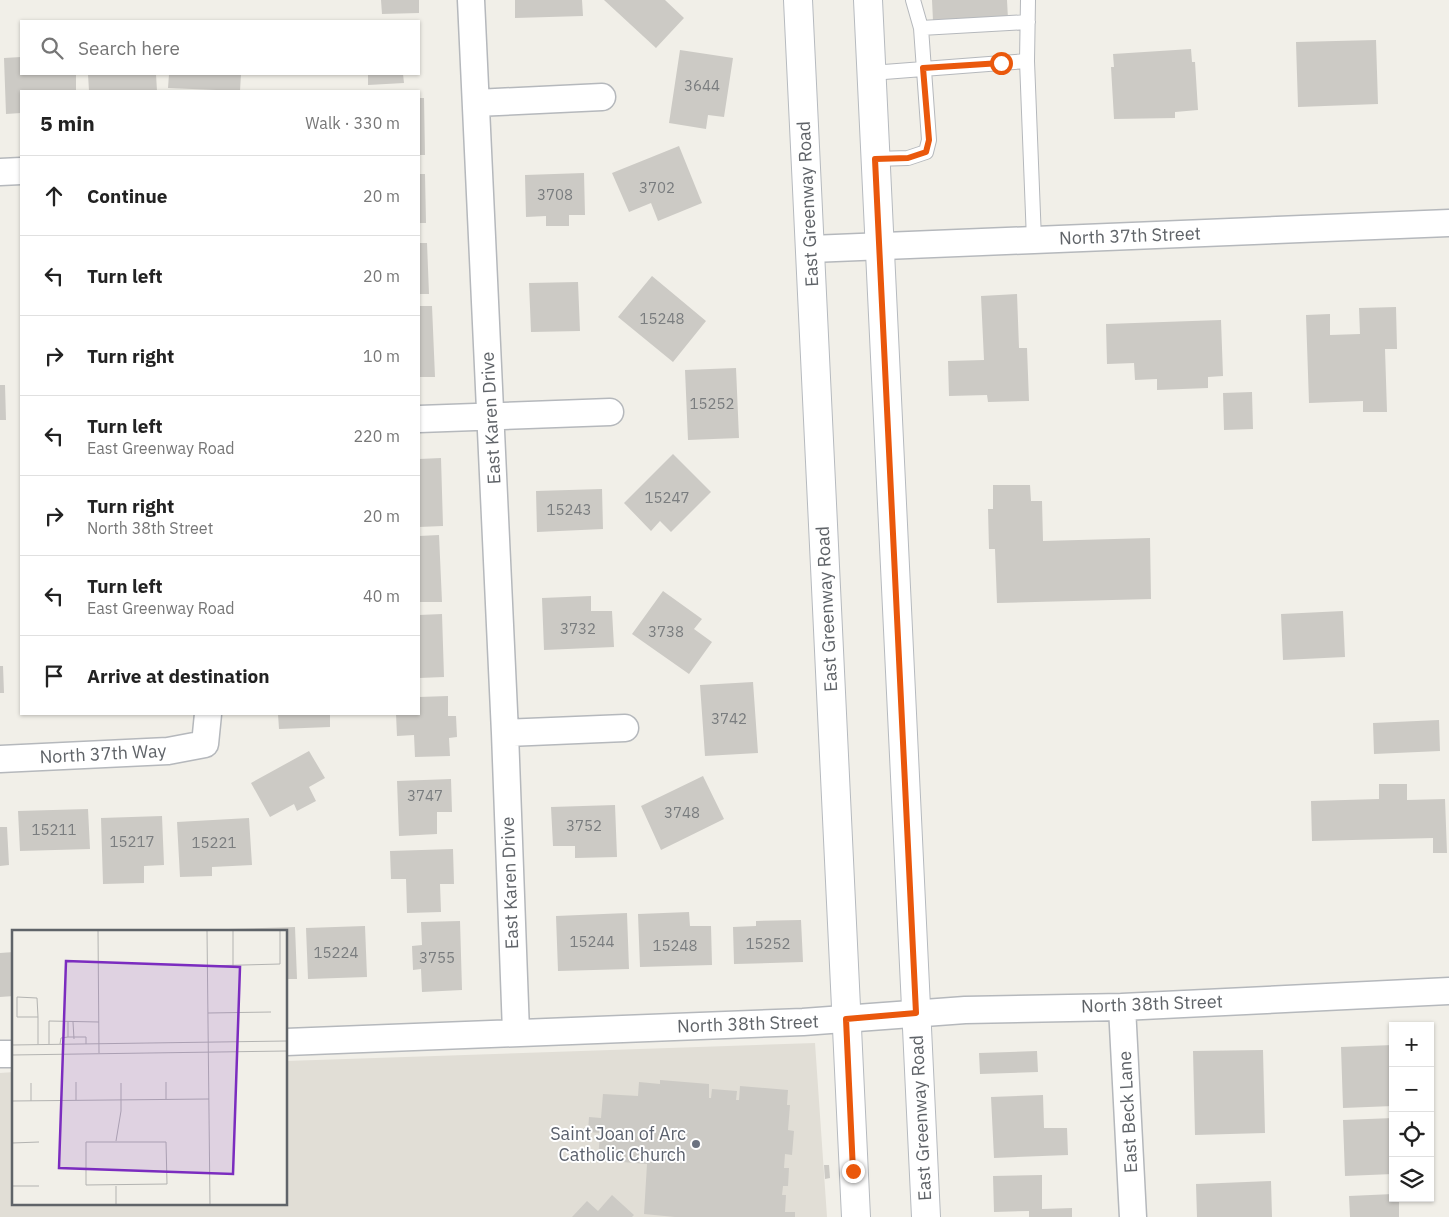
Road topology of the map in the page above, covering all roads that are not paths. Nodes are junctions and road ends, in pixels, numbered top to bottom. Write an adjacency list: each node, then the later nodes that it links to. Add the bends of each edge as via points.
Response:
1 (471, 0): 12 (street, East Karen Drive)
2 (798, 0): 19 (main road, East Greenway Road)
3 (868, 0): 10 (main road, East Greenway Road)
4 (913, 0): 7 (lane)
5 (1028, 0): 6 (lane)
6 (1028, 22): 7 (lane); 8 (lane)
7 (921, 28): 9 (lane)
8 (1027, 61): 9 (lane); 17 (lane)
9 (923, 68): 10 (lane); 13 (lane, via 929,140 926,152 908,158)
10 (871, 73): 13 (main road, East Greenway Road)
11 (602, 97): 12 (street)
12 (476, 103): 21 (street, East Karen Drive)
13 (875, 159): 18 (main road, East Greenway Road)
14 (20, 170): 15 (street)
15 (0, 172)
16 (1449, 223): 17 (street, North 37th Street)
17 (1034, 240): 18 (street, North 37th Street)
18 (879, 246): 19 (street, North 37th Street); 29 (main road, East Greenway Road)
19 (810, 249): 30 (main road, East Greenway Road)
20 (610, 412): 21 (street)
21 (491, 417): 22 (street); 25 (street, East Karen Drive)
22 (420, 419)
23 (208, 715): 26 (street, North 37th Way, via 206,744 168,751)
24 (625, 728): 25 (street)
25 (505, 733): 31 (street, East Karen Drive)
26 (0, 759)
27 (1449, 990): 28 (street, North 38th Street)
28 (1122, 1007): 29 (street, North 38th Street); 35 (street, East Beck Lane)
29 (916, 1013): 30 (street, North 38th Street); 34 (main road, East Greenway Road)
30 (846, 1019): 31 (street, North 38th Street); 33 (main road, East Greenway Road)
31 (516, 1032): 32 (street, North 38th Street)
32 (288, 1042)
33 (856, 1217)
34 (926, 1217)
35 (1133, 1217)

